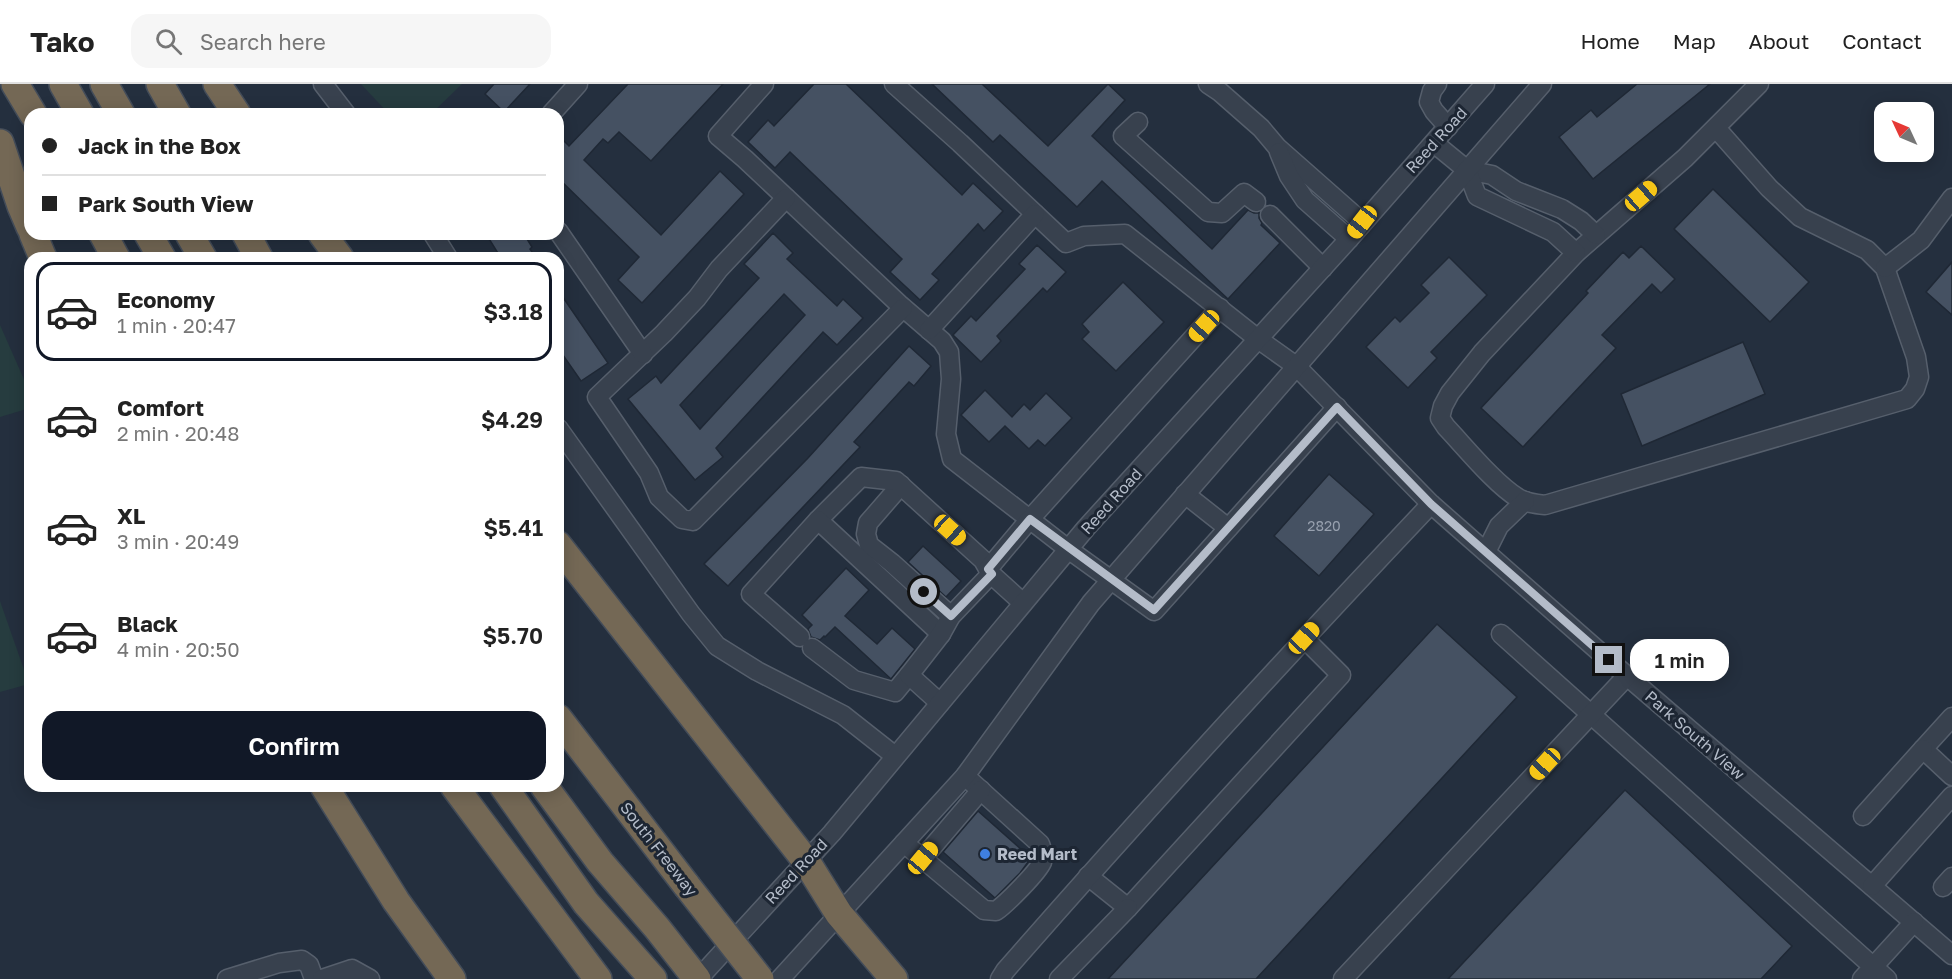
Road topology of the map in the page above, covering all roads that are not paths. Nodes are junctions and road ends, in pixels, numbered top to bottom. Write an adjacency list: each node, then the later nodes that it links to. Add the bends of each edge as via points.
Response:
1 (15, 84): 15 (highway)
2 (63, 84): 16 (highway)
3 (104, 84): 17 (highway)
4 (160, 84): 18 (highway)
5 (217, 84): 19 (highway)
6 (323, 84): 20 (street)
7 (578, 84): 21 (street)
8 (764, 84): 29 (street, via 718,136)
9 (894, 84): 33 (street)
10 (1208, 84): 27 (street, via 1261,128)
11 (1437, 84): 23 (street, via 1429,102)
12 (1485, 84): 23 (street, Reed Road)
13 (1542, 84): 28 (street)
14 (1759, 84): 24 (street)
15 (29, 108)
16 (77, 108)
17 (118, 108)
18 (174, 108)
19 (233, 108)
20 (341, 108)
21 (556, 108)
22 (1138, 122): 31 (street, via 1123,136 1208,212 1222,213 1244,193)
23 (1448, 127): 26 (street, Reed Road)
24 (1716, 128): 36 (street); 41 (street, via 1800,217 1867,250)
25 (0, 143): 32 (highway)
26 (1434, 143): 28 (street); 35 (street, Reed Road)
27 (1277, 147): 35 (street); 37 (street, via 1305,200)
28 (1467, 170): 36 (street, via 1492,176 1516,191 1562,209); 39 (street, via 1477,196 1553,232); 47 (street)
29 (786, 198): 42 (street); 46 (street)
30 (1952, 198): 41 (street, via 1921,240)
31 (1256, 202)
32 (24, 213)
33 (1035, 214): 43 (street, Park South View, via 1066,243 1084,236 1125,234); 44 (street)
34 (1270, 215): 40 (street)
35 (1362, 222): 37 (street, Reed Road)
36 (1596, 235): 39 (street)
37 (1349, 239): 40 (street, Reed Road)
38 (564, 240): 46 (street)
39 (1576, 253): 52 (street, via 1482,353 1450,393 1440,418 1505,489)
40 (1323, 268): 45 (street, Reed Road)
41 (1885, 268): 52 (street, via 1916,357 1919,376 1916,389 1907,399 1545,505)
42 (903, 308): 44 (street); 46 (street, via 693,521 682,519 659,496 649,473 597,397)
43 (1220, 308): 45 (street, Park South View); 55 (street)
44 (928, 330): 55 (street, via 949,352 946,434 952,459)
45 (1258, 339): 47 (street, Park South View); 57 (street, Reed Road)
46 (643, 354)
47 (1296, 366): 48 (street, Park South View); 51 (street)
48 (1337, 407): 53 (street, Park South View); 56 (street)
49 (564, 437): 74 (street, via 717,646 757,672 843,716)
50 (901, 485): 54 (street, via 861,477); 60 (street, via 983,560); 63 (street, via 868,523 869,545)
51 (1185, 494): 56 (street); 61 (street)
52 (1525, 501): 58 (street, via 1499,526)
53 (1431, 504): 58 (street, Park South View); 66 (street)
54 (818, 519): 64 (street); 67 (street, via 751,594 854,680 895,692)
55 (1030, 519): 57 (street); 60 (street)
56 (1228, 528): 61 (street, via 1154,610)
57 (1068, 549): 61 (street); 62 (street, Reed Road)
58 (1486, 552): 68 (street, Park South View)
59 (564, 553): 86 (highway)
60 (990, 571): 62 (street); 63 (street)
61 (1111, 579): 75 (street)
62 (1023, 603): 69 (street, Reed Road)
63 (951, 616): 64 (street)
64 (941, 634): 67 (street)
65 (1501, 634): 70 (street)
66 (1304, 638): 87 (street); 89 (street, via 1341,675)
67 (909, 675): 69 (street)
68 (1627, 676): 70 (street); 88 (street, Park South View)
69 (940, 703): 74 (street, Reed Road)
70 (1591, 715): 94 (street); 108 (street)
71 (1952, 717): 73 (street)
72 (564, 726): 103 (highway, South Freeway, bridge)
73 (1923, 749): 76 (street); 83 (street)
74 (896, 756): 86 (street, Reed Road)
75 (965, 776): 77 (street); 84 (street)
76 (1952, 776)
77 (981, 790): 85 (street); 85 (street, via 1040,843 1041,864 996,911 984,910)
78 (328, 792): 99 (highway, via 396,901)
79 (458, 792): 100 (highway)
80 (507, 792): 101 (highway, via 586,903)
81 (548, 792): 102 (highway, via 600,862)
82 (1952, 796): 88 (street)
83 (1863, 816)
84 (904, 843): 85 (street); 90 (street)
85 (923, 858)
86 (806, 861): 90 (highway); 102 (street, Reed Road)
87 (1088, 876): 89 (street); 106 (street)
88 (1872, 886): 91 (street, Park South View)
89 (1128, 908): 107 (street)
90 (839, 914): 104 (street); 105 (highway)
91 (1914, 922): 92 (street, Park South View); 94 (street)
92 (1952, 956)
93 (276, 972): 95 (street); 96 (street, via 302,960 309,965)
94 (1867, 973): 109 (street)
95 (228, 979)
96 (314, 979)
97 (322, 979): 98 (street, via 352,969)
98 (370, 979)
99 (452, 979)
100 (598, 979)
101 (652, 979)
102 (697, 979)
103 (760, 979)
104 (780, 979)
105 (894, 979)
106 (1000, 979)
107 (1059, 979)
108 (1343, 979)
109 (1887, 979)

